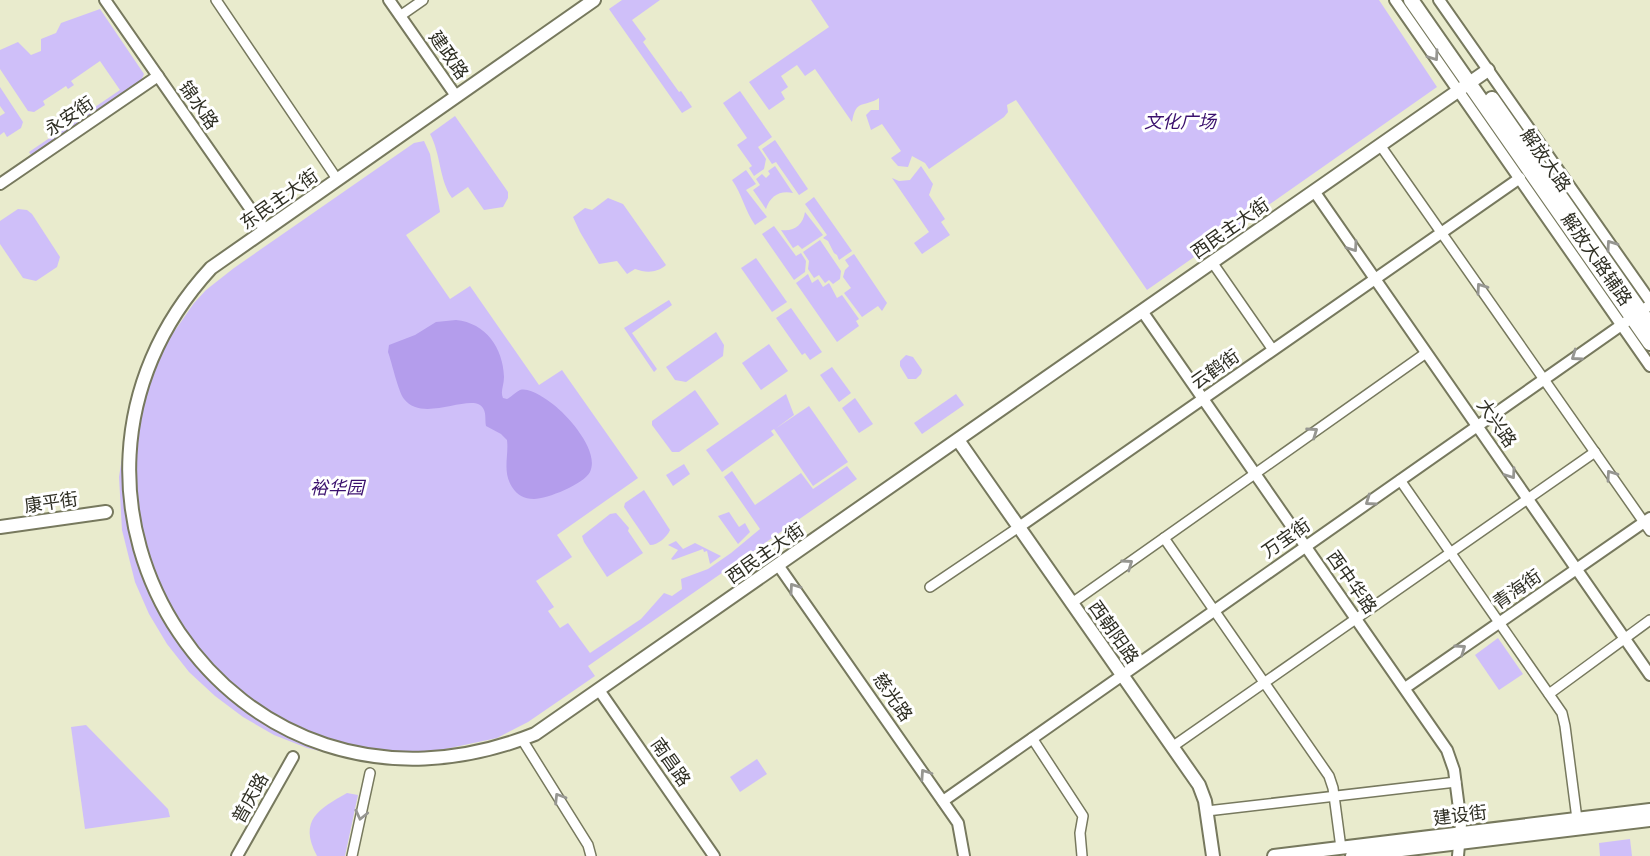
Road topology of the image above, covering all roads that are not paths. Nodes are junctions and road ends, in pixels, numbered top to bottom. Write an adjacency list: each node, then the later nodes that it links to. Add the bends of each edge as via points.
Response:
1 (105, 0): 11 (street, 锦水路)
2 (216, 0): 16 (street)
3 (389, 0): 10 (street, 建政路)
4 (423, 0): 10 (street)
5 (594, 0): 13 (main road, 东民主大街)
6 (1395, 0): 12 (street, 解放大路辅路, one-way to 12)
7 (1411, 0): 12 (main road, 解放大路)
8 (1423, 0): 12 (main road, 解放大路)
9 (1439, 0): 12 (street, 解放大路辅路)
10 (400, 16): 13 (street, 建政路)
11 (158, 76): 17 (street, 永安街); 19 (street, 锦水路)
12 (1473, 80): 14 (main road, 西民主大街); 15 (street, 解放大路辅路); 24 (main road, 解放大路)
13 (456, 96): 16 (main road, 东民主大街)
14 (1380, 145): 18 (main road, 西民主大街); 20 (street)
15 (1520, 178): 20 (street, 云鹤街); 24 (street, 解放大路辅路)
16 (337, 179): 19 (main road, 东民主大街)
17 (0, 184)
18 (1314, 191): 21 (main road, 西民主大街); 22 (street, 大兴路, one-way to 22)
19 (265, 230): 25 (main road, 东民主大街, via 204,274)
20 (1441, 233): 22 (street, 云鹤街); 31 (street, one-way to 20)
21 (1212, 262): 23 (main road, 西民主大街); 28 (street)
22 (1375, 279): 28 (street, 云鹤街); 29 (street, 大兴路)
23 (1142, 311): 32 (street, 西中华路); 34 (main road, 西民主大街)
24 (1639, 312): 26 (main road, 解放大路); 27 (main road, 解放大路); 30 (street, 解放大路辅路); 31 (street, 万宝街, one-way to 31)
25 (160, 321)
26 (1650, 325)
27 (1650, 343)
28 (1273, 350): 32 (street, 云鹤街)
29 (1426, 353): 33 (street, 大兴路); 36 (street, one-way to 29)
30 (1650, 366)
31 (1545, 379): 33 (street, 万宝街); 35 (street)
32 (1203, 399): 36 (street, 西中华路); 42 (street, 云鹤街)
33 (1478, 426): 37 (street, 万宝街); 38 (street, 大兴路, one-way to 38)
34 (958, 440): 42 (main road, 西朝阳路); 46 (main road, 西民主大街)
35 (1595, 452): 38 (street); 40 (street, one-way to 35)
36 (1255, 474): 43 (street); 44 (street, 西中华路)
37 (1401, 480): 44 (street, 万宝街, one-way to 44); 45 (street)
38 (1528, 499): 45 (street); 47 (street, 大兴路)
39 (0, 519): 41 (main road, 康平街, via 106,508)
40 (1648, 524): 47 (street, 青海街)
41 (0, 527)
42 (1019, 527): 48 (street, 云鹤街); 49 (main road, 西朝阳路)
43 (1164, 538): 49 (street, one-way to 43); 50 (street)
44 (1306, 546): 50 (street, 万宝街); 51 (street, 西中华路)
45 (1451, 553): 51 (street); 53 (street)
46 (778, 565): 59 (main road, 西民主大街); 71 (street, 慈光路, one-way to 46)
47 (1577, 569): 53 (street, 青海街); 54 (street, 大兴路)
48 (930, 587)
49 (1072, 603): 55 (main road, 西朝阳路)
50 (1214, 610): 55 (street, 万宝街); 57 (street)
51 (1357, 619): 57 (street); 58 (street, 西中华路)
52 (1650, 620): 54 (street)
53 (1499, 623): 58 (street, 青海街, one-way to 53); 60 (street)
54 (1624, 638): 56 (street, 大兴路); 60 (street)
55 (1122, 675): 61 (street, 万宝街); 63 (main road, 西朝阳路)
56 (1650, 675)
57 (1264, 684): 63 (street); 70 (street, via 1329,776)
58 (1405, 688): 69 (street, 西中华路, via 1447,750)
59 (599, 690): 62 (main road, 西民主大街); 81 (street, 南昌路)
60 (1549, 694): 74 (street, via 1565,721)
61 (1032, 738): 71 (street, 万宝街); 83 (street, via 1083,816)
62 (523, 741): 66 (main road, 西民主大街); 80 (street, one-way to 62)
63 (1172, 747): 73 (main road, 西朝阳路, via 1203,792)
64 (277, 751): 65 (main road)
65 (298, 759): 78 (street, 普庆路)
66 (476, 760)
67 (364, 773): 68 (main road); 79 (street, one-way to 79)
68 (385, 774)
69 (1456, 782): 70 (street); 76 (street, 西中华路)
70 (1335, 796): 73 (street); 77 (street)
71 (943, 800): 82 (street, 慈光路, via 958,823)
72 (1650, 810): 74 (main road, 建设街)
73 (1207, 811): 84 (main road, 西朝阳路)
74 (1577, 819): 76 (main road, 建设街)
75 (1650, 820): 76 (main road, 建设街)
76 (1459, 844): 77 (main road, 建设街); 86 (main road, 建设街)
77 (1341, 848): 85 (main road, 建设街)
78 (237, 856)
79 (352, 856)
80 (591, 856)
81 (713, 856)
82 (964, 856)
83 (1082, 856)
84 (1213, 856)
85 (1274, 856)
86 (1352, 856)

